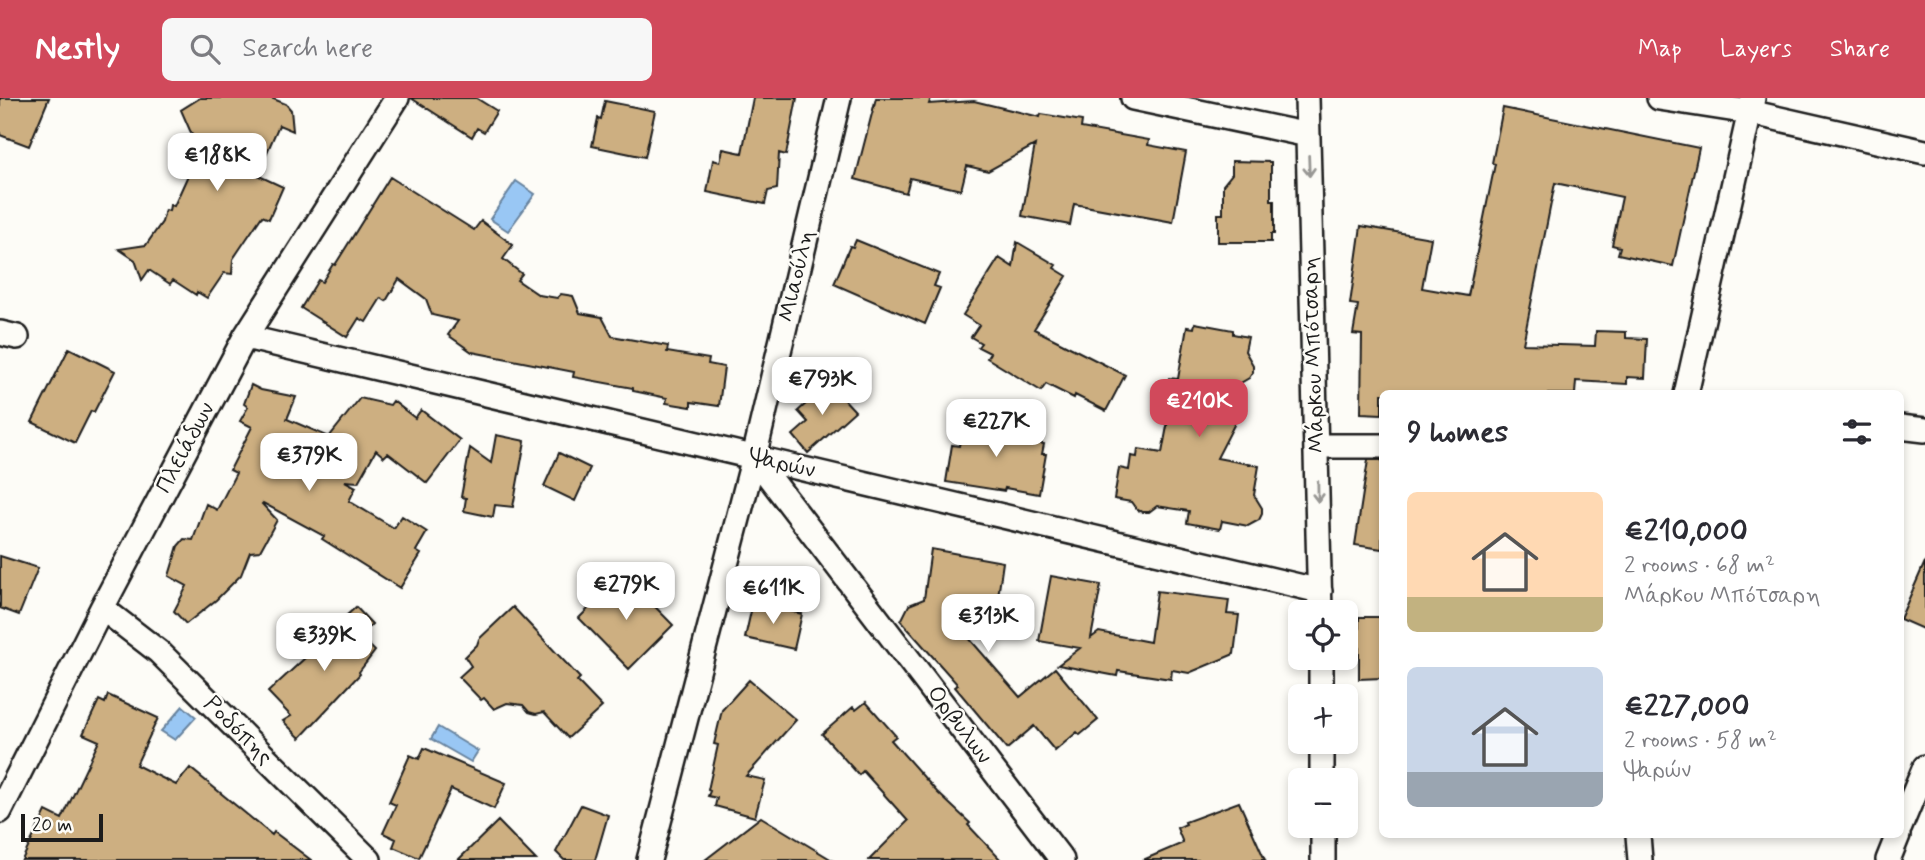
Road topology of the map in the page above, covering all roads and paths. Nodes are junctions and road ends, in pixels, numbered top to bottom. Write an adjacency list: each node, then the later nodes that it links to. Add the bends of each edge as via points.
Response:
1 (397, 98): 9 (street, Πλειάδων)
2 (839, 98): 15 (street, Μιαούλη)
3 (1133, 98): 7 (street)
4 (1307, 98): 7 (street, Μάρκου Μπότσαρη)
5 (1659, 98): 6 (street)
6 (1751, 105): 8 (street); 10 (street)
7 (1308, 135): 13 (street, Μάρκου Μπότσαρη, one-way to 13)
8 (1925, 152)
9 (244, 337): 15 (street, Ψαρών); 18 (street, Πλειάδων)
10 (1687, 390)
11 (1904, 427): 12 (street)
12 (1925, 429)
13 (1317, 446): 14 (street); 17 (street, Μάρκου Μπότσαρη, one-way to 17)
14 (1379, 446)
15 (754, 457): 16 (street, Ψαρών); 26 (street, Μιαούλη); 27 (street, Ορβυλων)
16 (1312, 600)
17 (1320, 600)
18 (102, 608): 20 (street, Πλειάδων); 25 (street, Ροδόπης, via 159,652)
19 (1915, 772): 21 (street)
20 (0, 811)
21 (1904, 812)
22 (1323, 838): 28 (street)
23 (1638, 838): 29 (street)
24 (1897, 838): 30 (street)
25 (369, 860)
26 (649, 860)
27 (1062, 860)
28 (1323, 860)
29 (1640, 860)
30 (1888, 860)

